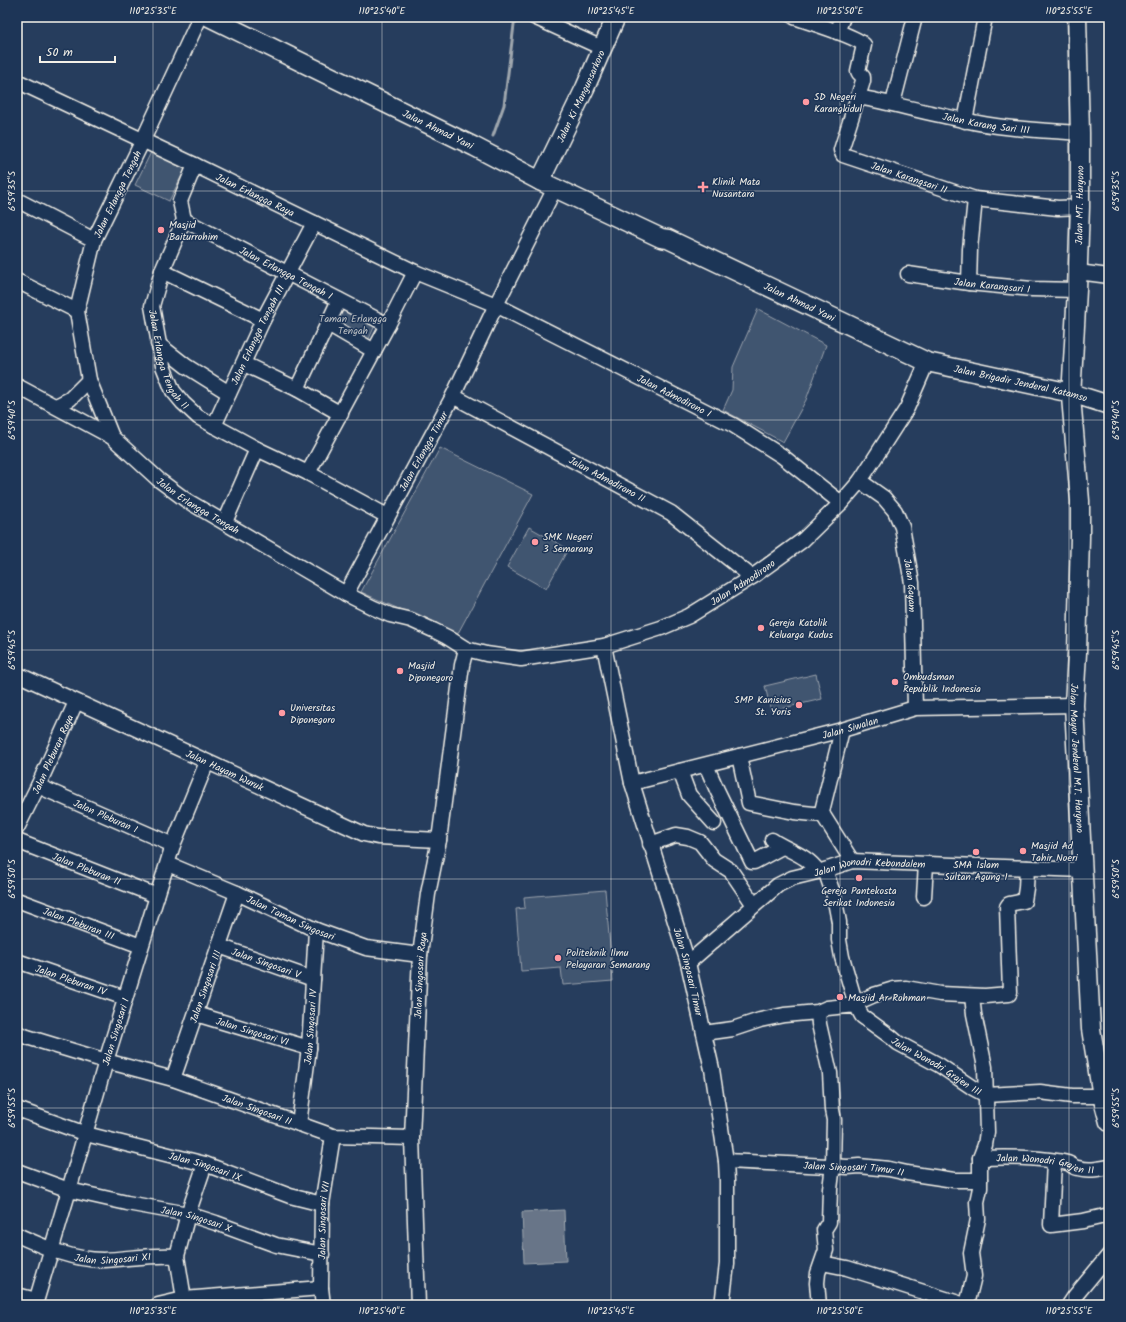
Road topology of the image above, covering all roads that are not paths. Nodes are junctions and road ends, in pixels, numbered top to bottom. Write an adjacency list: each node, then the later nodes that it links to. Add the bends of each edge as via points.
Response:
1 (200, 17): 18 (street, Jalan Erlangga Tengah)
2 (208, 17): 20 (main road, Jalan Ahmad Yani)
3 (231, 17): 20 (main road, Jalan Ahmad Yani, via 360,80)
4 (534, 17): 12 (street)
5 (616, 17): 12 (main road, Jalan Ki Mangunsarkoro)
6 (794, 17): 11 (street)
7 (844, 17): 11 (street)
8 (915, 17): 15 (street)
9 (985, 17): 16 (street)
10 (1078, 17): 17 (main road, Jalan MT. Haryono)
11 (837, 32): 14 (street, via 864,45 858,71 864,78)
12 (602, 48): 20 (main road, Jalan Ki Mangunsarkoro)
13 (17, 81): 18 (street, Jalan Erlangga Raya)
14 (858, 97): 15 (street, Jalan Karang Sari III); 21 (street, Jalan Karangsari II, via 841,150 843,155)
15 (893, 103): 16 (street, Jalan Karang Sari III)
16 (965, 121): 17 (street, Jalan Karang Sari III, via 1022,129)
17 (1080, 133): 23 (main road, Jalan MT. Haryono)
18 (144, 140): 19 (street, Jalan Erlangga Raya); 26 (street, Jalan Erlangga Tengah)
19 (195, 165): 24 (street, via 180,202); 25 (street, Jalan Erlangga Raya)
20 (549, 181): 37 (street, Jalan Erlangga Timur); 44 (main road, Jalan Ahmad Yani, via 661,238 668,239)
21 (975, 199): 23 (street, Jalan Karangsari II, via 1058,208); 34 (street)
22 (17, 200): 26 (street)
23 (1080, 207): 29 (main road, Jalan MT. Haryono)
24 (184, 220): 27 (street, Jalan Erlangga Tengah II); 30 (street, Jalan Erlangga Tengah I)
25 (314, 223): 28 (street, Jalan Erlangga Raya); 30 (street, Jalan Erlangga Tengah III)
26 (94, 240): 38 (street, Jalan Erlangga Tengah)
27 (162, 272): 39 (street); 42 (street, Jalan Erlangga Tengah II, via 152,306)
28 (415, 272): 37 (street, Jalan Erlangga Raya); 41 (street)
29 (1078, 272): 32 (street); 35 (main road, Jalan MT. Haryono)
30 (288, 273): 36 (street, Jalan Erlangga Tengah I); 39 (street, Jalan Erlangga Tengah III)
31 (908, 274): 34 (street, Jalan Karangsari I)
32 (1109, 276)
33 (17, 281): 38 (street)
34 (969, 283): 35 (street, Jalan Karangsari I)
35 (1077, 290): 50 (main road, Jalan MT. Haryono)
36 (339, 300): 40 (street); 41 (street, Jalan Erlangga Tengah I)
37 (496, 305): 51 (street, Jalan Erlangga Timur); 60 (street, Jalan Admodirono I, via 733,425 782,456)
38 (77, 311): 46 (street, Jalan Erlangga Tengah)
39 (263, 320): 45 (street, Jalan Erlangga Tengah III)
40 (328, 324): 43 (street); 48 (street)
41 (388, 325): 43 (street)
42 (158, 344): 49 (street, via 186,366); 55 (street, Jalan Erlangga Tengah II, via 173,391 198,417)
43 (374, 351): 54 (street)
44 (930, 363): 50 (main road, Jalan Brigadir Jenderal Katamso); 59 (street, Jalan Admodirono, via 907,408)
45 (244, 364): 48 (street); 49 (street, Jalan Erlangga Tengah III)
46 (89, 380): 53 (street, via 70,399); 56 (street, Jalan Erlangga Tengah)
47 (17, 386): 53 (street)
48 (297, 389): 54 (street)
49 (229, 393): 55 (street, Jalan Erlangga Tengah III)
50 (1071, 393): 52 (main road, Jalan Brigadir Jenderal Katamso); 69 (main road, Jalan Mayor Jenderal M.T. Haryono, via 1080,501)
51 (453, 396): 61 (street, Jalan Erlangga Timur); 63 (street, Jalan Admodirono II, via 671,513)
52 (1109, 405)
53 (56, 406): 56 (street)
54 (341, 414): 58 (street)
55 (214, 426): 57 (street, Jalan Erlangga Tengah II)
56 (112, 437): 62 (street, Jalan Erlangga Tengah, via 159,480 186,500)
57 (257, 449): 58 (street, Jalan Erlangga Tengah II); 62 (street)
58 (308, 473): 61 (street, Jalan Erlangga Tengah II)
59 (860, 481): 60 (street, Jalan Admodirono); 70 (street, Jalan Gayam, via 884,498 895,511 902,527 912,583)
60 (841, 503): 63 (street, Jalan Admodirono, via 803,540)
61 (387, 516): 64 (street, Jalan Erlangga Timur)
62 (225, 522): 64 (street, Jalan Erlangga Tengah)
63 (752, 577): 65 (street, Jalan Admodirono, via 689,616 662,628)
64 (346, 594): 66 (street, via 385,613 411,620 433,630)
65 (604, 646): 66 (street, Jalan Admodirono, via 521,659); 76 (street, Jalan Singosari Timur)
66 (466, 649): 81 (street, Jalan Singosari Raya)
67 (17, 674): 68 (street, Jalan Hayam Wuruk)
68 (76, 702): 73 (street, Jalan Hayam Wuruk); 77 (street, Jalan Pleburan Raya)
69 (1074, 705): 70 (street, Jalan Siwalan); 89 (main road, Jalan Mayor Jenderal M.T. Haryono)
70 (915, 708): 71 (street, Jalan Siwalan)
71 (842, 730): 72 (street, Jalan Siwalan); 78 (street, via 822,809)
72 (739, 756): 74 (street, Jalan Siwalan); 78 (street, via 750,804)
73 (207, 762): 81 (street, Jalan Hayam Wuruk, via 364,834); 84 (street, Jalan Singosari I)
74 (706, 765): 75 (street, Jalan Siwalan); 90 (street, via 752,862 777,844 808,860)
75 (680, 771): 76 (street, Jalan Siwalan); 79 (street, via 689,795)
76 (632, 783): 83 (street, Jalan Singosari Timur)
77 (38, 786): 80 (street, Jalan Pleburan Raya); 84 (street, Jalan Pleburan I)
78 (823, 815): 85 (street)
79 (714, 823)
80 (17, 828)
81 (439, 840): 99 (street, Jalan Singosari Raya, via 428,894)
82 (17, 841): 92 (street, Jalan Pleburan II)
83 (650, 844): 95 (street, via 676,835 700,842 714,860 731,871); 101 (street, Jalan Singosari Timur)
84 (173, 846): 86 (street, Jalan Singosari I)
85 (852, 861): 87 (street, Jalan Wonodri Kebondalem); 90 (street, Jalan Wonodri Kebondalem)
86 (168, 864): 91 (street, Jalan Taman Singosari); 92 (street, Jalan Singosari I)
87 (926, 864): 88 (street, Jalan Wonodri Kebondalem); 93 (street)
88 (1027, 868): 89 (street, Jalan Wonodri Kebondalem); 103 (street, via 1024,901 1009,904 1007,907 1010,992)
89 (1083, 870): 114 (main road, Jalan Mayor Jenderal M.T. Haryono, via 1091,1029)
90 (821, 871): 95 (street, Jalan Wonodri Kebondalem, via 792,878 778,885); 105 (street, Jalan Wonodri Grajen III, via 834,896 842,957)
91 (237, 893): 96 (street, Jalan Taman Singosari); 98 (street, Jalan Singosari III)
92 (157, 896): 97 (street, Jalan Singosari I)
93 (924, 897)
94 (17, 900): 97 (street, Jalan Pleburan III)
95 (754, 905): 101 (street, Jalan Wonodri Kebondalem)
96 (316, 930): 99 (street, Jalan Taman Singosari, via 366,948); 102 (street, Jalan Singosari IV)
97 (141, 946): 104 (street, Jalan Singosari I)
98 (219, 946): 102 (street, Jalan Singosari V); 107 (street, Jalan Singosari III)
99 (420, 955): 120 (street, Jalan Singosari Raya)
100 (17, 960): 104 (street, Jalan Pleburan IV)
101 (688, 963): 109 (street, Jalan Singosari Timur)
102 (313, 979): 110 (street, Jalan Singosari IV)
103 (972, 996): 105 (street, via 906,988 874,995); 113 (street, via 985,1067)
104 (125, 998): 111 (street, Jalan Singosari I)
105 (856, 1004): 106 (street, via 827,1008); 113 (street, Jalan Wonodri Grajen III, via 862,1016 898,1043)
106 (818, 1012): 109 (street, via 784,1015 732,1029); 125 (street, via 830,1073 834,1120)
107 (196, 1014): 110 (street, Jalan Singosari VI); 112 (street, Jalan Singosari III)
108 (17, 1033): 111 (street, Jalan Singosari II)
109 (704, 1033): 122 (street, Jalan Singosari Timur)
110 (309, 1048): 117 (street, Jalan Singosari IV)
111 (106, 1061): 112 (street, Jalan Singosari II); 118 (street, Jalan Singosari I)
112 (172, 1079): 117 (street, Jalan Singosari II)
113 (986, 1095): 114 (street, Jalan Wonodri Grajen III, via 1040,1092); 121 (street, via 987,1132)
114 (1102, 1096): 116 (main road, Jalan Mayor Jenderal M.T. Haryono)
115 (17, 1109): 118 (street, Jalan Singosari IX)
116 (1109, 1122)
117 (300, 1124): 119 (street, Jalan Singosari II)
118 (86, 1134): 124 (street, Jalan Singosari IX); 129 (street, Jalan Singosari I)
119 (333, 1136): 120 (street, Jalan Singosari II); 130 (street, Jalan Singosari VII)
120 (412, 1138): 145 (street, Jalan Singosari Raya)
121 (980, 1158): 123 (street, Jalan Wonodri Grajen II, via 1026,1157); 128 (street)
122 (726, 1161): 125 (street, Jalan Singosari Timur II); 146 (street, Jalan Singosari Timur, via 727,1264)
123 (1054, 1161): 126 (street, Jalan Wonodri Grajen II, via 1088,1170); 132 (street, via 1051,1225 1083,1222)
124 (204, 1164): 130 (street, Jalan Singosari IX, via 290,1196); 131 (street)
125 (833, 1165): 128 (street, Jalan Singosari Timur II, via 889,1169 954,1180); 138 (street, via 829,1222 824,1230 826,1250)
126 (1109, 1167)
127 (17, 1171): 129 (street, Jalan Singosari X)
128 (980, 1180): 148 (street, via 978,1219 971,1253 974,1276)
129 (69, 1190): 131 (street, Jalan Singosari X); 134 (street, Jalan Singosari I)
130 (322, 1204): 135 (street, Jalan Singosari VII)
131 (188, 1214): 135 (street, Jalan Singosari X, via 276,1245); 137 (street)
132 (1109, 1215)
133 (17, 1235): 134 (street, Jalan Singosari XI)
134 (50, 1250): 137 (street, Jalan Singosari XI, via 103,1260); 142 (street, Jalan Singosari I)
135 (322, 1254): 139 (street, Jalan Singosari VII)
136 (1109, 1255): 149 (street)
137 (177, 1256): 141 (street)
138 (822, 1263): 147 (street, via 818,1273); 148 (street, via 848,1268)
139 (321, 1288): 141 (street); 144 (street, Jalan Singosari VII)
140 (17, 1295): 142 (street)
141 (184, 1299): 143 (street)
142 (35, 1302)
143 (158, 1305)
144 (323, 1305)
145 (418, 1305)
146 (722, 1305)
147 (819, 1305)
148 (966, 1305)
149 (1069, 1305)

